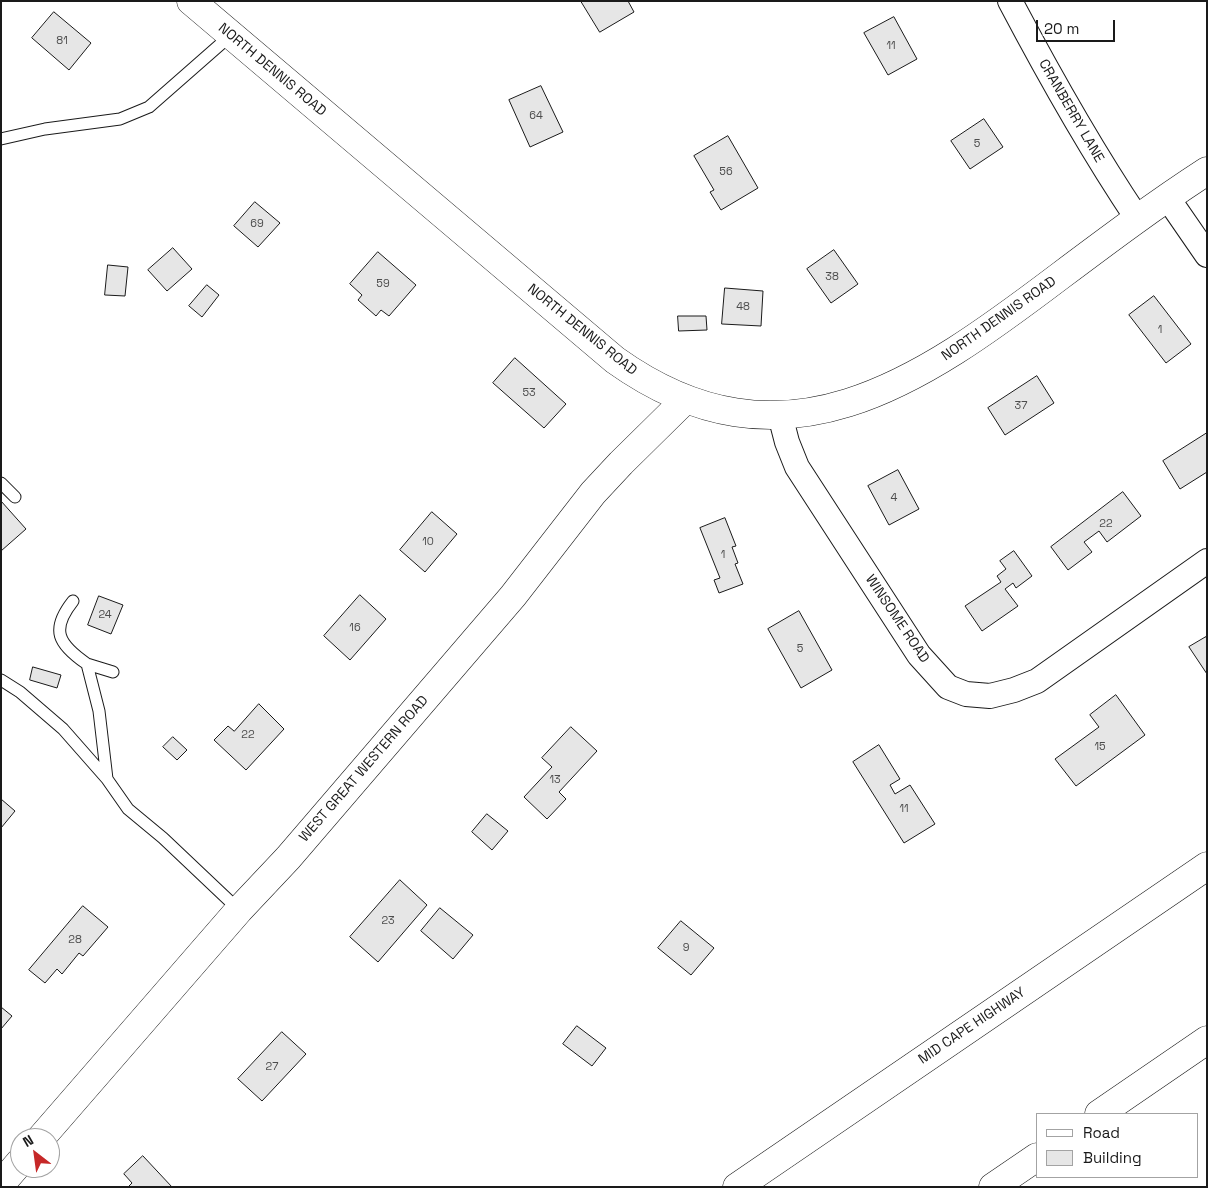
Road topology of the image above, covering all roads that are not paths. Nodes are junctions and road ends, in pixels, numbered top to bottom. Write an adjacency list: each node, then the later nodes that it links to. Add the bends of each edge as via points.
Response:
1 (191, 1): 3 (main road, NORTH DENNIS ROAD)
2 (1010, 1): 7 (street, CRANBERRY LANE, via 1058,92)
3 (231, 35): 4 (lane, via 149,107 120,119 45,129); 9 (main road, NORTH DENNIS ROAD, via 615,360 638,376)
4 (1, 139)
5 (1207, 171): 6 (main road, NORTH DENNIS ROAD)
6 (1167, 197): 7 (main road, NORTH DENNIS ROAD); 8 (street)
7 (1137, 218): 10 (main road, NORTH DENNIS ROAD, via 989,329 925,369 845,404)
8 (1207, 255)
9 (686, 400): 10 (main road, NORTH DENNIS ROAD, via 730,412); 20 (main road, WEST GREAT WESTERN ROAD, via 593,493 513,596 288,858)
10 (780, 415): 13 (street, WINSOME ROAD, via 797,467 919,655 948,687 966,694 990,696 1037,682)
11 (1, 483): 12 (lane)
12 (15, 497)
13 (1207, 561)
14 (73, 601): 15 (lane, via 63,614 58,629 72,653)
15 (87, 664): 16 (lane); 18 (lane, via 99,710)
16 (113, 672)
17 (1, 680): 18 (lane, via 63,729)
18 (107, 780): 20 (lane, via 128,809)
19 (1207, 866): 27 (main road, MID CAPE HIGHWAY)
20 (239, 910): 23 (main road, WEST GREAT WESTERN ROAD)
21 (1207, 1040): 22 (main road)
22 (1100, 1113)
23 (50, 1128)
24 (1036, 1158): 28 (main road)
25 (10, 1174): 26 (main road)
26 (1, 1184)
27 (736, 1187)
28 (994, 1187)

